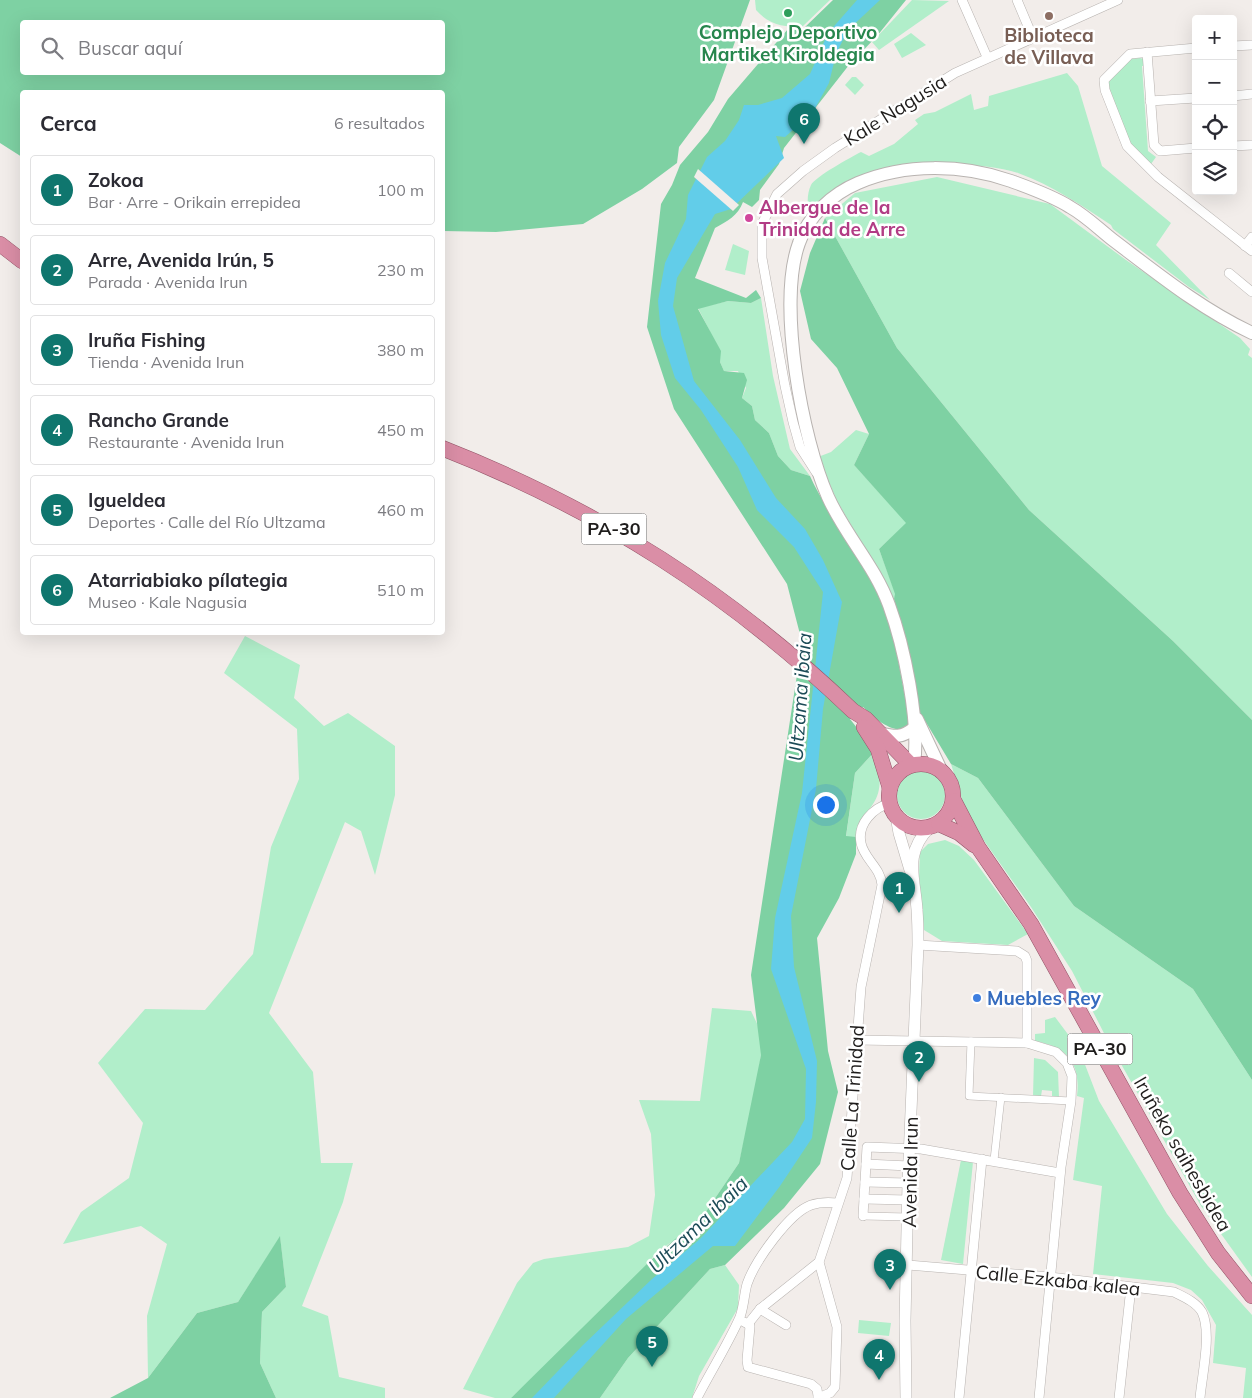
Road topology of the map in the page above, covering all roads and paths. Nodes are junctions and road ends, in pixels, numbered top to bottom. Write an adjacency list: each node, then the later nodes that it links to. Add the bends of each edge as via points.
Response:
1 (962, 0): 9 (street)
2 (1016, 0): 4 (street)
3 (1118, 0): 4 (street, Kale Nagusia)
4 (1033, 38): 9 (street, Kale Nagusia)
5 (1252, 45): 6 (street)
6 (1237, 46)
7 (1192, 48): 8 (street)
8 (1147, 52): 13 (street); 19 (street, via 1130,54 1103,84 1125,144 1158,177)
9 (987, 57): 25 (street, Kale Nagusia, via 921,93 804,171 781,191 762,224 762,258 783,378 804,454)
10 (1252, 94): 11 (street)
11 (1237, 96)
12 (1192, 98): 13 (street)
13 (1150, 101): 16 (street, via 1154,145 1160,150)
14 (1252, 145): 15 (street)
15 (1237, 146)
16 (1192, 148)
17 (1252, 237): 19 (street)
18 (0, 244): 20 (highway)
19 (1248, 248)
20 (20, 259)
21 (1229, 274): 22 (street)
22 (1252, 292)
23 (1252, 333): 25 (main road, via 1198,303 1070,206 1010,181 976,171 939,168 905,170 869,178 846,188 820,210 799,240 794,259 790,313 794,363)
24 (445, 449): 26 (highway, PA-30, via 495,469 592,516 709,590 770,636)
25 (820, 479): 27 (main road, via 889,605 906,670)
26 (848, 706): 29 (highway, PA-30); 32 (highway, PA-30, via 878,749)
27 (912, 710): 28 (main road); 31 (main road)
28 (914, 728): 29 (main road, via 897,737); 30 (main road, via 917,743)
29 (880, 733): 30 (highway, PA-30)
30 (913, 765): 31 (highway, via 926,764); 32 (highway, via 898,774)
31 (942, 770): 33 (highway, PA-30, via 952,784)
32 (890, 795): 34 (highway, PA-30); 39 (street, Calle La Trinidad, via 867,818 861,830 861,844 881,876 882,885 861,987)
33 (954, 801): 35 (highway, via 948,814); 36 (highway, Iruñeko saihesbidea / PA-30)
34 (896, 816): 35 (highway, PA-30, via 918,828); 37 (street, via 905,858)
35 (934, 826): 36 (highway, Iruñeko saihesbidea / PA-30, via 959,833); 37 (street, via 919,839 915,848)
36 (978, 847): 63 (highway, Iruñeko saihesbidea / PA-30, via 1031,924 1180,1193 1218,1253)
37 (913, 876): 38 (street, Avenida Irun)
38 (918, 945): 40 (street, Avenida Irun); 41 (street, via 1017,951 1024,956 1027,962)
39 (856, 1040): 40 (street); 55 (street, Calle La Trinidad, via 847,1178)
40 (913, 1042): 42 (street); 45 (street, Avenida Irun)
41 (1027, 1043): 42 (street); 44 (street, via 1056,1052 1067,1063 1072,1076)
42 (971, 1044): 43 (street, via 969,1096)
43 (1001, 1097): 44 (street); 46 (street)
44 (1071, 1101): 50 (street)
45 (910, 1147): 47 (street); 48 (street, via 867,1147); 49 (street, Avenida Irun)
46 (995, 1158): 47 (street); 50 (street)
47 (982, 1159): 60 (street)
48 (866, 1164): 49 (street); 51 (street)
49 (909, 1166): 52 (street, Avenida Irun)
50 (1060, 1173): 61 (street)
51 (865, 1182): 52 (street); 53 (street)
52 (908, 1183): 54 (street, Avenida Irun)
53 (864, 1199): 54 (street); 56 (street)
54 (908, 1200): 57 (street, Avenida Irun)
55 (837, 1203): 58 (street, Calle La Trinidad); 65 (street, via 810,1205 793,1216 772,1240 747,1284)
56 (863, 1216): 57 (street)
57 (908, 1217): 59 (street, Avenida Irun)
58 (819, 1262): 64 (street); 68 (street, via 837,1327 835,1387 830,1393)
59 (908, 1265): 60 (street, Calle Ezkaba kalea); 70 (street, Avenida Irun)
60 (972, 1270): 61 (street, Calle Ezkaba kalea); 71 (street)
61 (1050, 1277): 62 (street, Calle Ezkaba kalea); 72 (street)
62 (1131, 1287): 73 (street); 74 (street, Calle Ezkaba kalea, via 1174,1292 1190,1300 1202,1312 1207,1331)
63 (1252, 1296)
64 (760, 1309): 66 (street); 67 (street)
65 (739, 1319): 66 (street); 69 (street)
66 (748, 1324): 68 (street, via 748,1367 811,1384 817,1389)
67 (786, 1325)
68 (818, 1397)
69 (698, 1398)
70 (906, 1398)
71 (959, 1398)
72 (1039, 1398)
73 (1119, 1398)
74 (1200, 1398)

